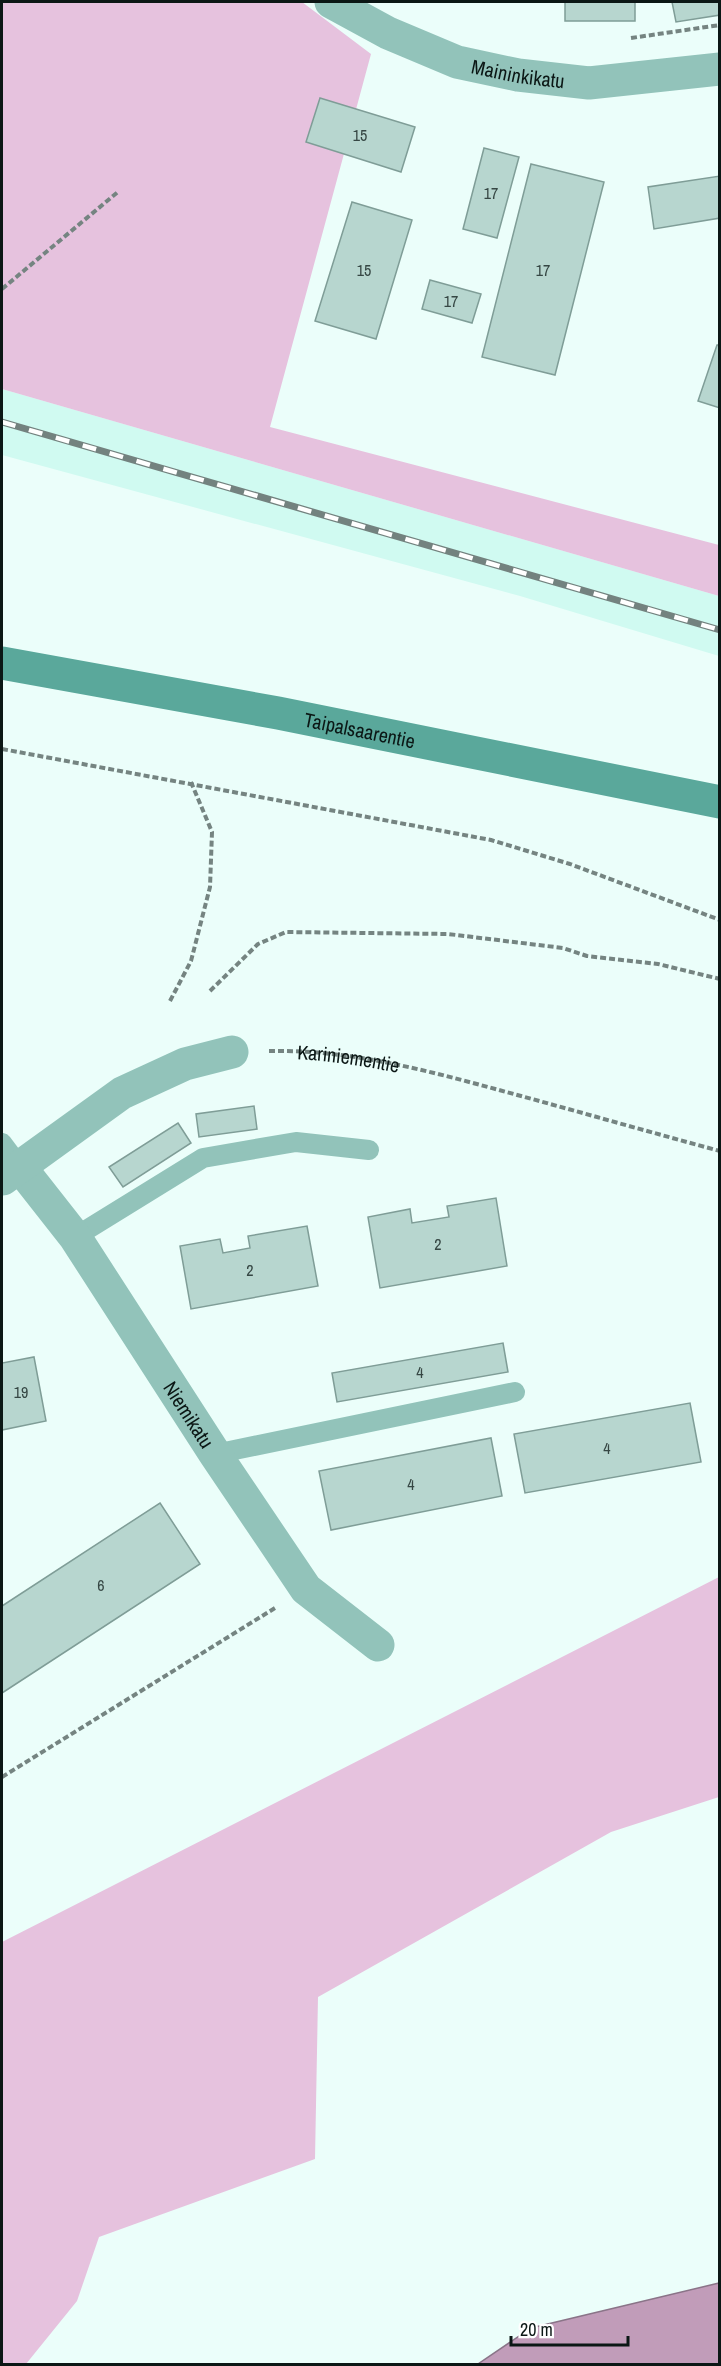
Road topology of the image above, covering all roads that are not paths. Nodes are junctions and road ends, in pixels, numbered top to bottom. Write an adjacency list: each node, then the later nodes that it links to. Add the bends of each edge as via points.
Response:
1 (331, 2): 2 (street, Maininkikatu, via 388,33 457,62 518,75 589,83)
2 (720, 69)
3 (2, 663): 4 (main road, Taipalsaarentie, via 290,715)
4 (720, 802)
5 (232, 1052): 7 (street, via 185,1064 122,1093)
6 (369, 1150): 8 (lane, via 296,1142 203,1158)
7 (8, 1163): 8 (street, Niemikatu)
8 (75, 1237): 10 (street, Niemikatu)
9 (515, 1392): 10 (lane)
10 (215, 1454): 11 (street, Niemikatu, via 306,1588)
11 (378, 1645)

